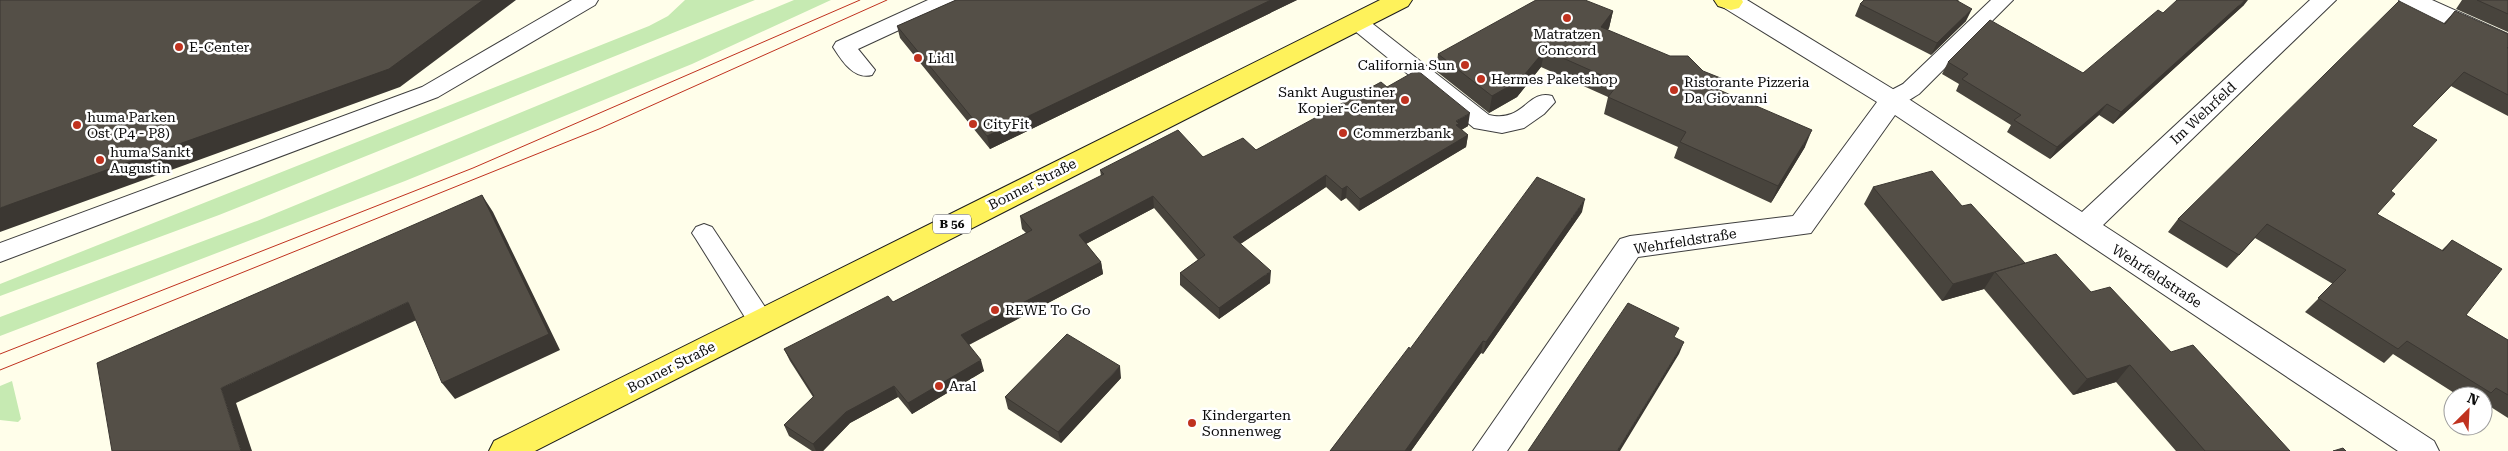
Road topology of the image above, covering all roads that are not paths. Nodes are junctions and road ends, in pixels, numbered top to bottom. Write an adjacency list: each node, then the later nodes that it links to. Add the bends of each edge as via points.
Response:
1 (588, 0): 15 (lane, via 430,92)
2 (946, 0): 10 (lane, via 844,46)
3 (1400, 0): 8 (main road, Bonner Straße / B 56)
4 (2003, 0): 11 (lane, Wehrfeldstraße, via 1912,89)
5 (2324, 0): 13 (street, Im Wehrfeld)
6 (2411, 0): 9 (street)
7 (1729, 1): 11 (street, Wehrfeldstraße)
8 (1357, 22): 12 (lane, via 1482,122 1495,126 1521,122); 16 (main road, Bonner Straße / B 56)
9 (2508, 44)
10 (864, 70)
11 (1892, 100): 13 (street, Wehrfeldstraße); 18 (street, Wehrfeldstraße, via 1802,226 1630,247)
12 (1544, 102)
13 (2083, 227): 19 (street, Wehrfeldstraße)
14 (704, 233): 16 (lane)
15 (0, 253)
16 (760, 320): 17 (main road, Bonner Straße / B 56)
17 (505, 451)
18 (1489, 451)
19 (2423, 451)

